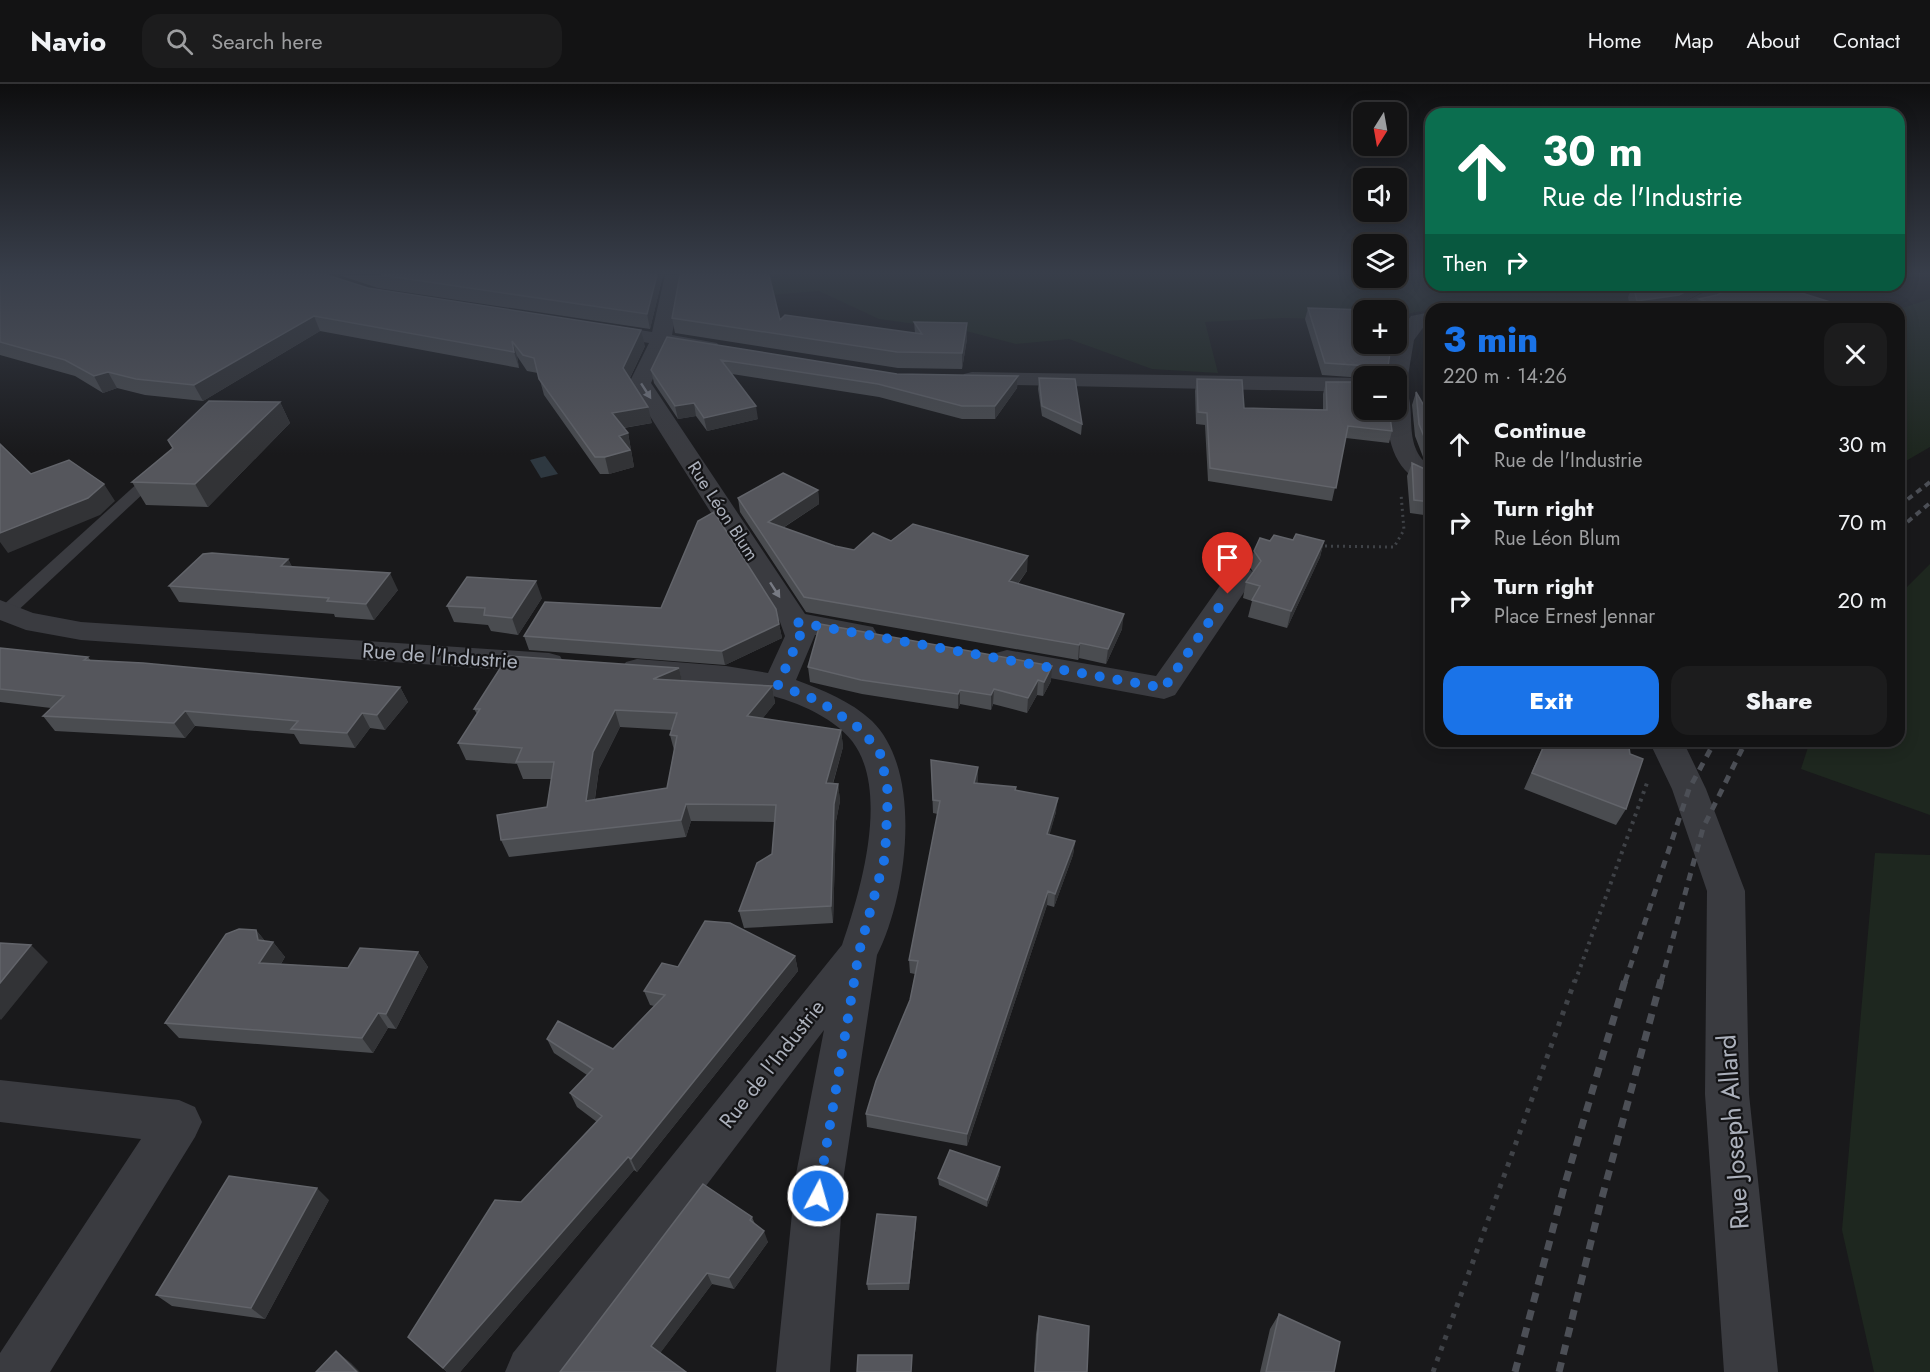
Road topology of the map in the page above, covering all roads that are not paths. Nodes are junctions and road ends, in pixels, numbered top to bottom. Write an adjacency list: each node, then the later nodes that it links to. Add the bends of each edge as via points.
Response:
1 (634, 335): 4 (street)
2 (661, 335): 4 (street)
3 (1407, 335): 6 (street)
4 (660, 339): 5 (street); 14 (street, Rue Léon Blum, one-way to 14, via 640,382)
5 (728, 350)
6 (1399, 366)
7 (956, 378): 8 (street)
8 (1353, 385)
9 (1399, 420): 11 (street, via 1403,451 1412,467)
10 (172, 460): 13 (lane)
11 (1425, 474)
12 (1241, 576): 16 (street, via 1164,688)
13 (3, 611): 17 (street, Rue de l'Industrie, via 26,621 81,631)
14 (795, 622): 15 (street); 19 (street, via 800,636)
15 (888, 638)
16 (980, 655)
17 (575, 665)
18 (610, 668): 19 (street, Rue de l'Industrie, via 693,673)
19 (778, 685): 21 (street, Rue de l'Industrie, via 832,709 862,730 881,755 888,793 885,857)
20 (1669, 748): 26 (street, Rue Joseph Allard, via 1689,789 1726,891 1727,1094)
21 (859, 952): 24 (street, Rue de l'Industrie); 25 (street, via 820,1174)
22 (0, 1101): 23 (street, via 180,1122)
23 (19, 1372)
24 (532, 1372)
25 (803, 1372)
26 (1751, 1372)

